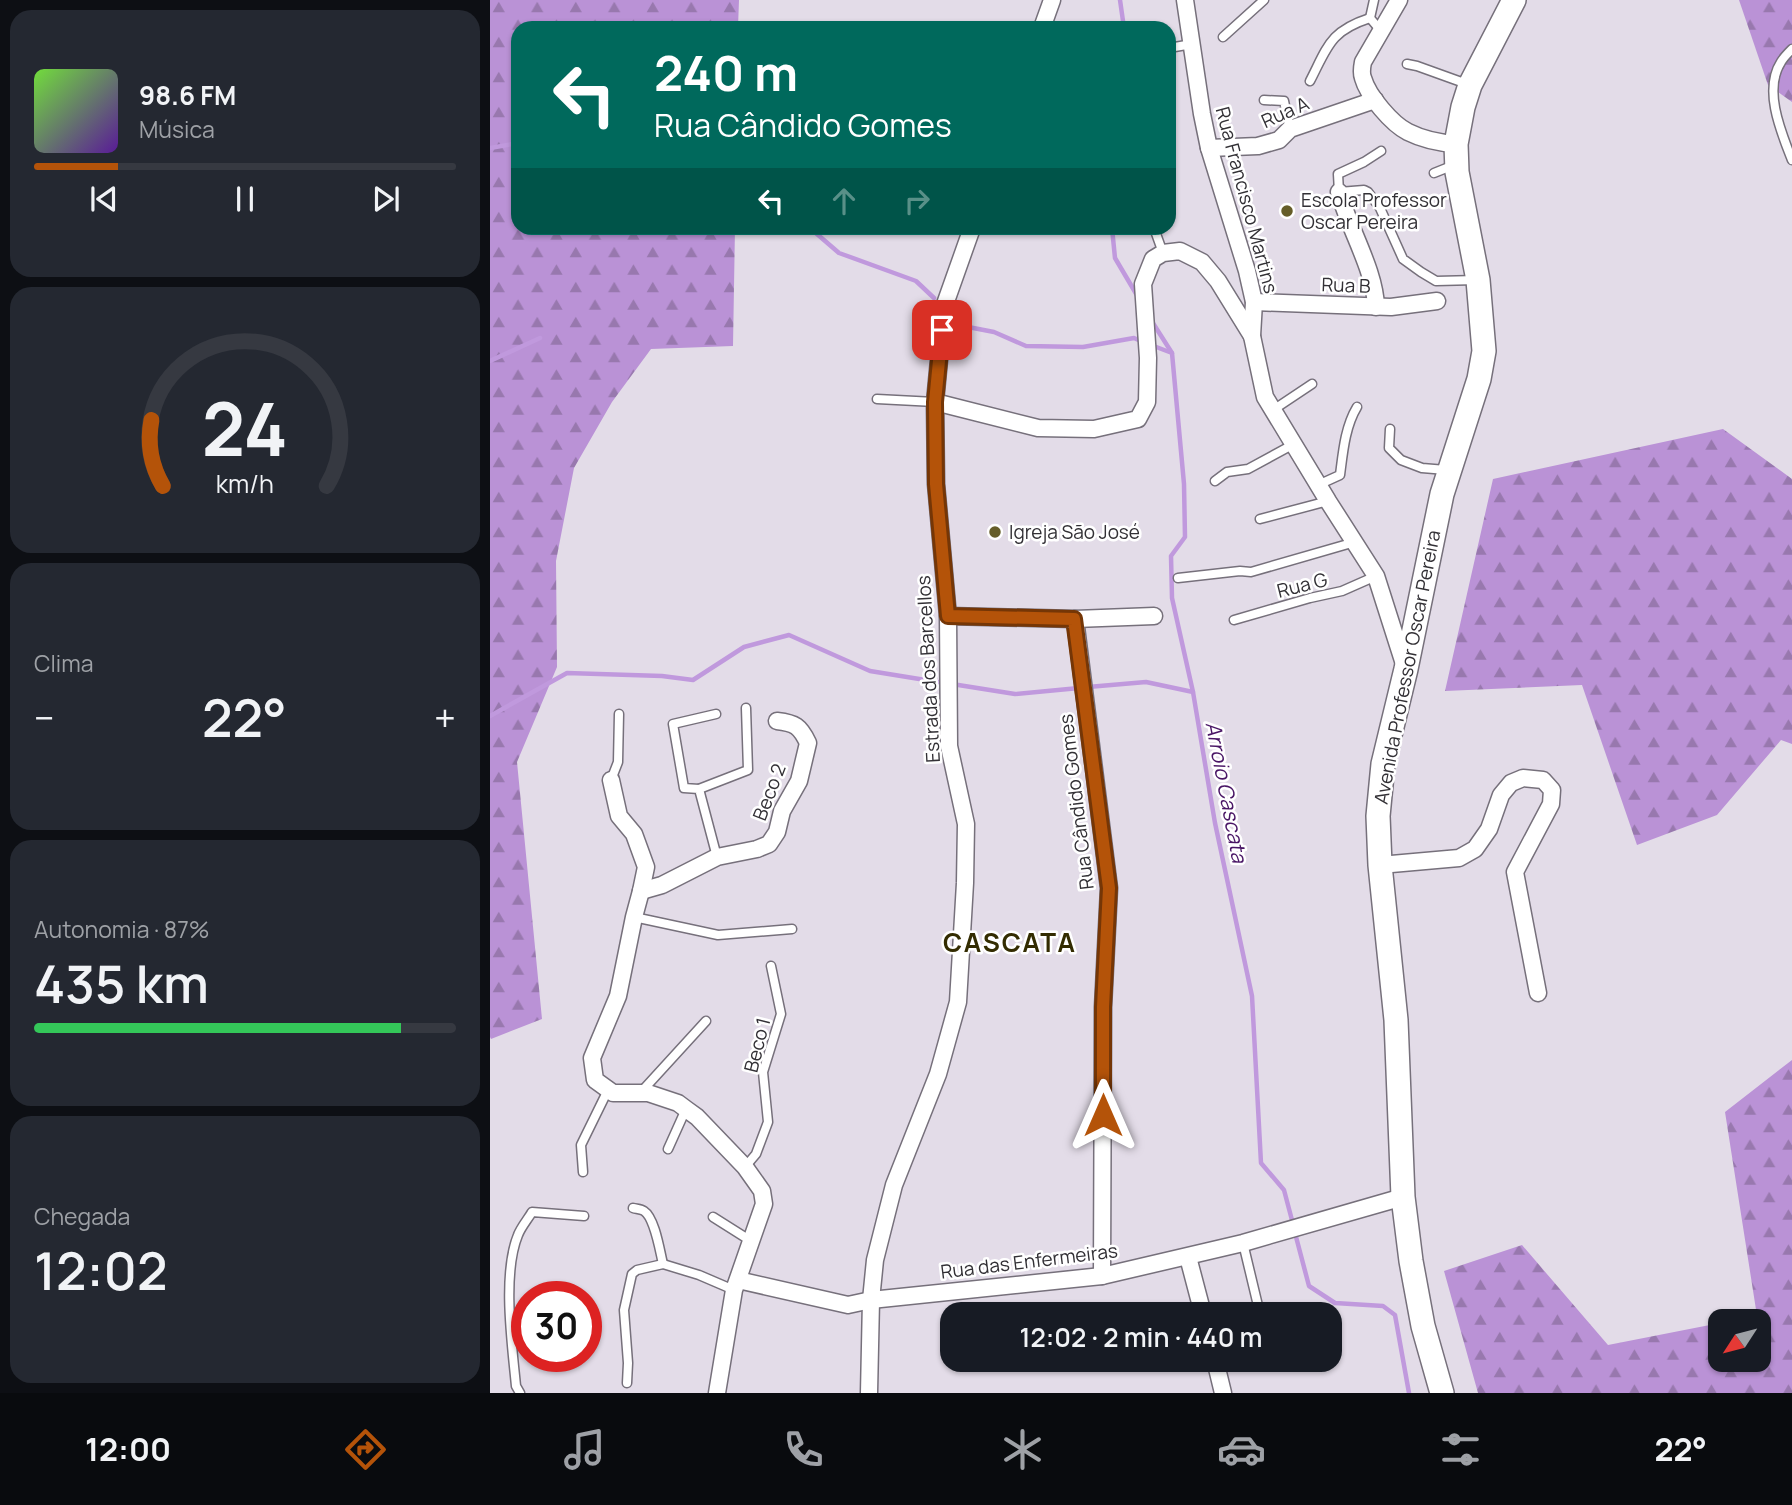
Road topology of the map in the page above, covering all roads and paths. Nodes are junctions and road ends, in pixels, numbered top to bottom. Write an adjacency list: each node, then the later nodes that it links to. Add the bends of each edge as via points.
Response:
1 (1052, 0): 8 (street)
2 (1185, 0): 11 (street, Rua Francisco Martins)
3 (1264, 0): 10 (lane)
4 (1374, 0): 7 (lane)
5 (1399, 0): 9 (street)
6 (1514, 0): 16 (main road, Avenida Professor Oscar Pereira)
7 (1370, 18): 9 (lane); 15 (lane, via 1332,38)
8 (1044, 21)
9 (1381, 31): 18 (street, via 1362,72)
10 (1223, 37)
11 (1192, 44): 12 (lane); 20 (street, Rua Francisco Martins)
12 (1176, 47)
13 (1792, 49): 23 (lane, via 1780,63 1773,86 1777,117)
14 (1407, 64): 16 (lane)
15 (1310, 81)
16 (1470, 85): 22 (main road, Avenida Professor Oscar Pereira)
17 (1264, 100): 19 (lane, via 1284,101)
18 (1375, 100): 19 (street, Rua A); 22 (street, via 1408,132)
19 (1290, 129): 20 (street, Rua A, via 1279,140 1258,146)
20 (1209, 148): 31 (street, Rua Francisco Martins)
21 (1381, 151): 25 (lane, via 1338,174)
22 (1457, 154): 24 (lane); 29 (main road, Avenida Professor Oscar Pereira)
23 (1792, 160)
24 (1434, 173)
25 (1339, 192): 29 (lane, via 1368,192 1403,259 1421,272 1436,281); 32 (street, via 1371,278)
26 (970, 235): 36 (street, Estrada dos Barcellos, via 944,307)
27 (1157, 235): 28 (lane)
28 (1163, 253): 33 (street, via 1180,251 1202,262); 36 (street, via 1153,259 1143,284 1147,402 1138,419 1094,429 1038,428)
29 (1478, 280): 41 (main road, Avenida Professor Oscar Pereira, via 1484,351)
30 (1437, 301): 32 (street, Rua B)
31 (1254, 302): 32 (street, Rua B); 33 (street, Rua Francisco Martins)
32 (1376, 307)
33 (1252, 336): 38 (street, Rua Francisco Martins, via 1265,397)
34 (1312, 384): 38 (lane)
35 (877, 400): 36 (lane)
36 (935, 402): 49 (street, Estrada dos Barcellos, via 936,484)
37 (1357, 407): 43 (lane, via 1350,418 1340,475)
38 (1273, 410): 40 (street, Rua Francisco Martins)
39 (1390, 429): 41 (lane, via 1389,448 1401,460)
40 (1294, 444): 42 (lane); 43 (street, Rua Francisco Martins)
41 (1449, 471): 53 (main road, Avenida Professor Oscar Pereira)
42 (1215, 481)
43 (1318, 485): 44 (street, Rua Francisco Martins)
44 (1328, 501): 45 (lane); 46 (street, Rua Francisco Martins)
45 (1260, 519)
46 (1356, 542): 47 (street, Rua Francisco Martins); 48 (lane, via 1251,572)
47 (1376, 576): 52 (lane, Rua G, via 1342,591); 53 (street, Rua Francisco Martins)
48 (1178, 578)
49 (948, 616): 51 (street); 84 (street, Estrada dos Barcellos, via 949,746 966,824 958,1002 937,1074 894,1185 875,1260)
50 (1154, 616): 51 (street)
51 (1074, 619): 82 (street, Rua Cândido Gomes, via 1109,888 1103,1007)
52 (1234, 620)
53 (1405, 669): 61 (main road, Avenida Professor Oscar Pereira, via 1384,764 1378,816)
54 (746, 708): 59 (lane, via 748,771)
55 (619, 714): 58 (lane, via 618,762)
56 (716, 714): 59 (lane, via 673,724 684,788)
57 (777, 721): 60 (street, Beco 2, via 792,723 808,743 799,781 782,811 777,832 769,844)
58 (611, 780): 62 (street, via 619,816 634,834 646,867)
59 (699, 789): 60 (lane)
60 (718, 857): 62 (street, Beco 2)
61 (1380, 865): 66 (street, via 1459,858 1475,849 1489,829 1501,795 1511,783 1523,778 1543,780 1552,790 1551,804 1515,872); 74 (main road, Avenida Professor Oscar Pereira, via 1396,1020)
62 (641, 891): 63 (street)
63 (634, 917): 64 (lane, via 718,934); 68 (street, via 618,996 592,1058 595,1080)
64 (792, 929)
65 (771, 966): 72 (lane, Beco 1, via 782,1014 763,1072 768,1122 756,1154)
66 (1538, 993)
67 (706, 1021): 69 (lane)
68 (608, 1090): 69 (street); 73 (lane, via 581,1144)
69 (641, 1093): 70 (street)
70 (686, 1109): 71 (lane); 72 (street)
71 (668, 1149)
72 (745, 1167): 78 (street, via 762,1191 764,1204)
73 (583, 1172)
74 (1403, 1197): 79 (street, Rua das Enfermeiras); 93 (main road, Avenida Professor Oscar Pereira, via 1423,1326)
75 (633, 1208): 81 (lane, via 648,1215)
76 (584, 1216): 89 (lane, via 532,1212 518,1234 510,1268 512,1345)
77 (713, 1217): 78 (lane)
78 (751, 1241): 83 (street)
79 (1243, 1243): 80 (street, Rua das Enfermeiras); 86 (lane)
80 (1188, 1256): 82 (street, Rua das Enfermeiras); 85 (street)
81 (663, 1264): 83 (lane); 88 (lane, via 632,1274 624,1310)
82 (1102, 1276): 84 (street, Rua das Enfermeiras)
83 (736, 1285): 84 (street, Rua das Enfermeiras, via 848,1305); 90 (street)
84 (871, 1300): 91 (street, Estrada dos Barcellos)
85 (1200, 1302)
86 (1257, 1302)
87 (1218, 1372): 92 (street)
88 (627, 1382)
89 (520, 1393)
90 (717, 1393)
91 (869, 1393)
92 (1223, 1393)
93 (1442, 1393)

